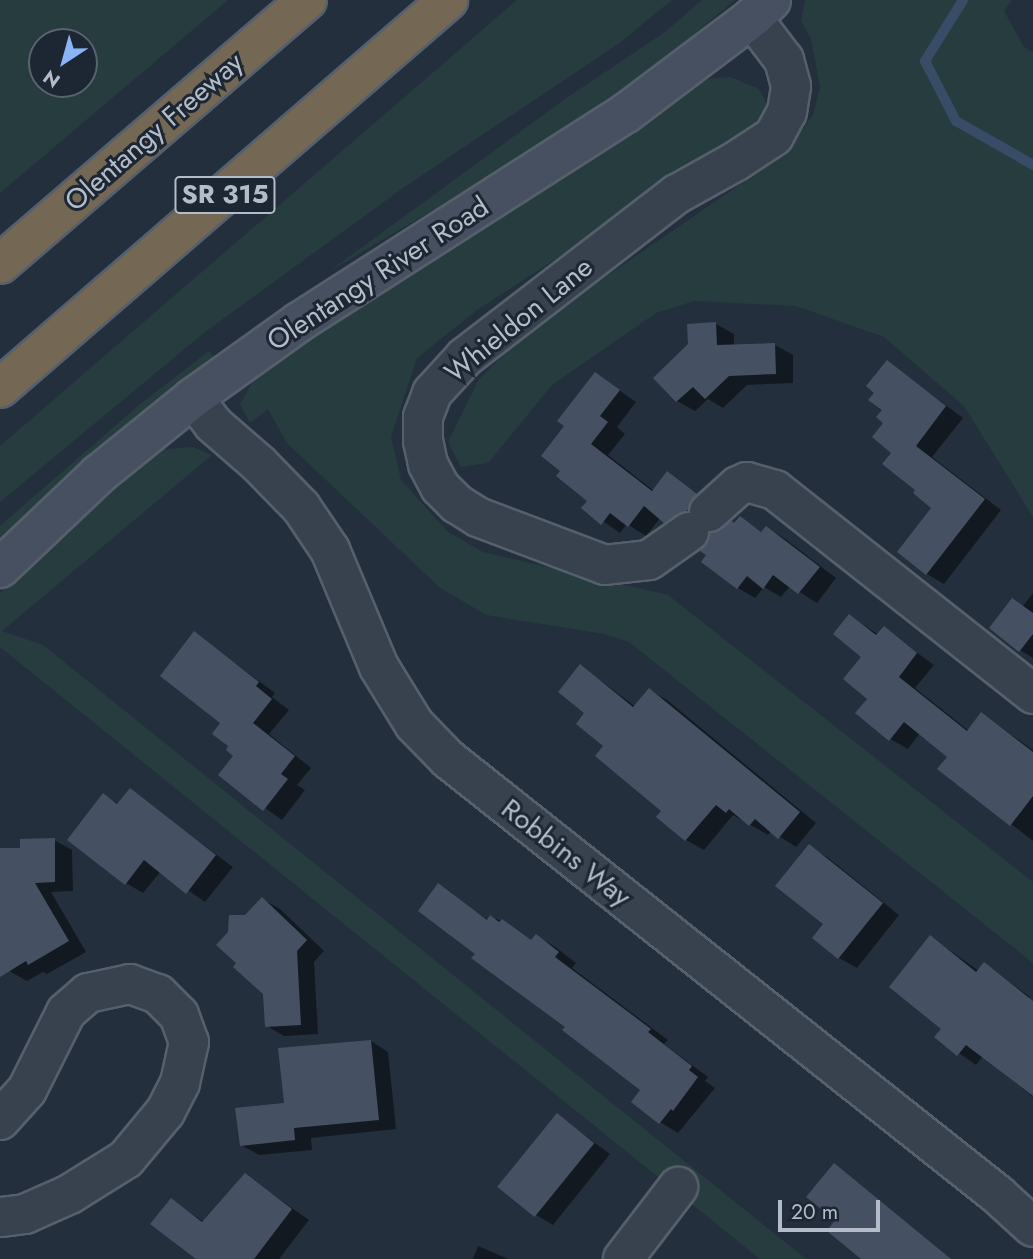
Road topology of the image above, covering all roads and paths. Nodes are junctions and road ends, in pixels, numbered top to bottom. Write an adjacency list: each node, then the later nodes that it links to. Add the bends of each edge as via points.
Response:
1 (307, 0): 4 (highway, Olentangy Freeway)
2 (448, 0): 5 (highway, SR 315)
3 (761, 9): 6 (main road, Olentangy River Road, via 626,113 299,322); 8 (street, Whieldon Lane, via 791,86 788,112 774,136 677,194 466,356 432,393 423,417 425,453 440,487 457,504 478,517 605,565 649,560 747,482 775,490)
4 (0, 264)
5 (0, 388)
6 (193, 398): 7 (main road, Olentangy River Road, via 99,474); 12 (street, Robbins Way, via 301,508 330,551 379,667 414,724 448,760)
7 (0, 568)
8 (1033, 694)
9 (0, 1120): 11 (street, via 27,1090 66,1012 88,993 130,984 158,994 179,1015 189,1042 180,1083 165,1112 126,1159 70,1195 25,1214)
10 (678, 1187): 13 (street)
11 (0, 1217)
12 (1033, 1227)
13 (622, 1259)

